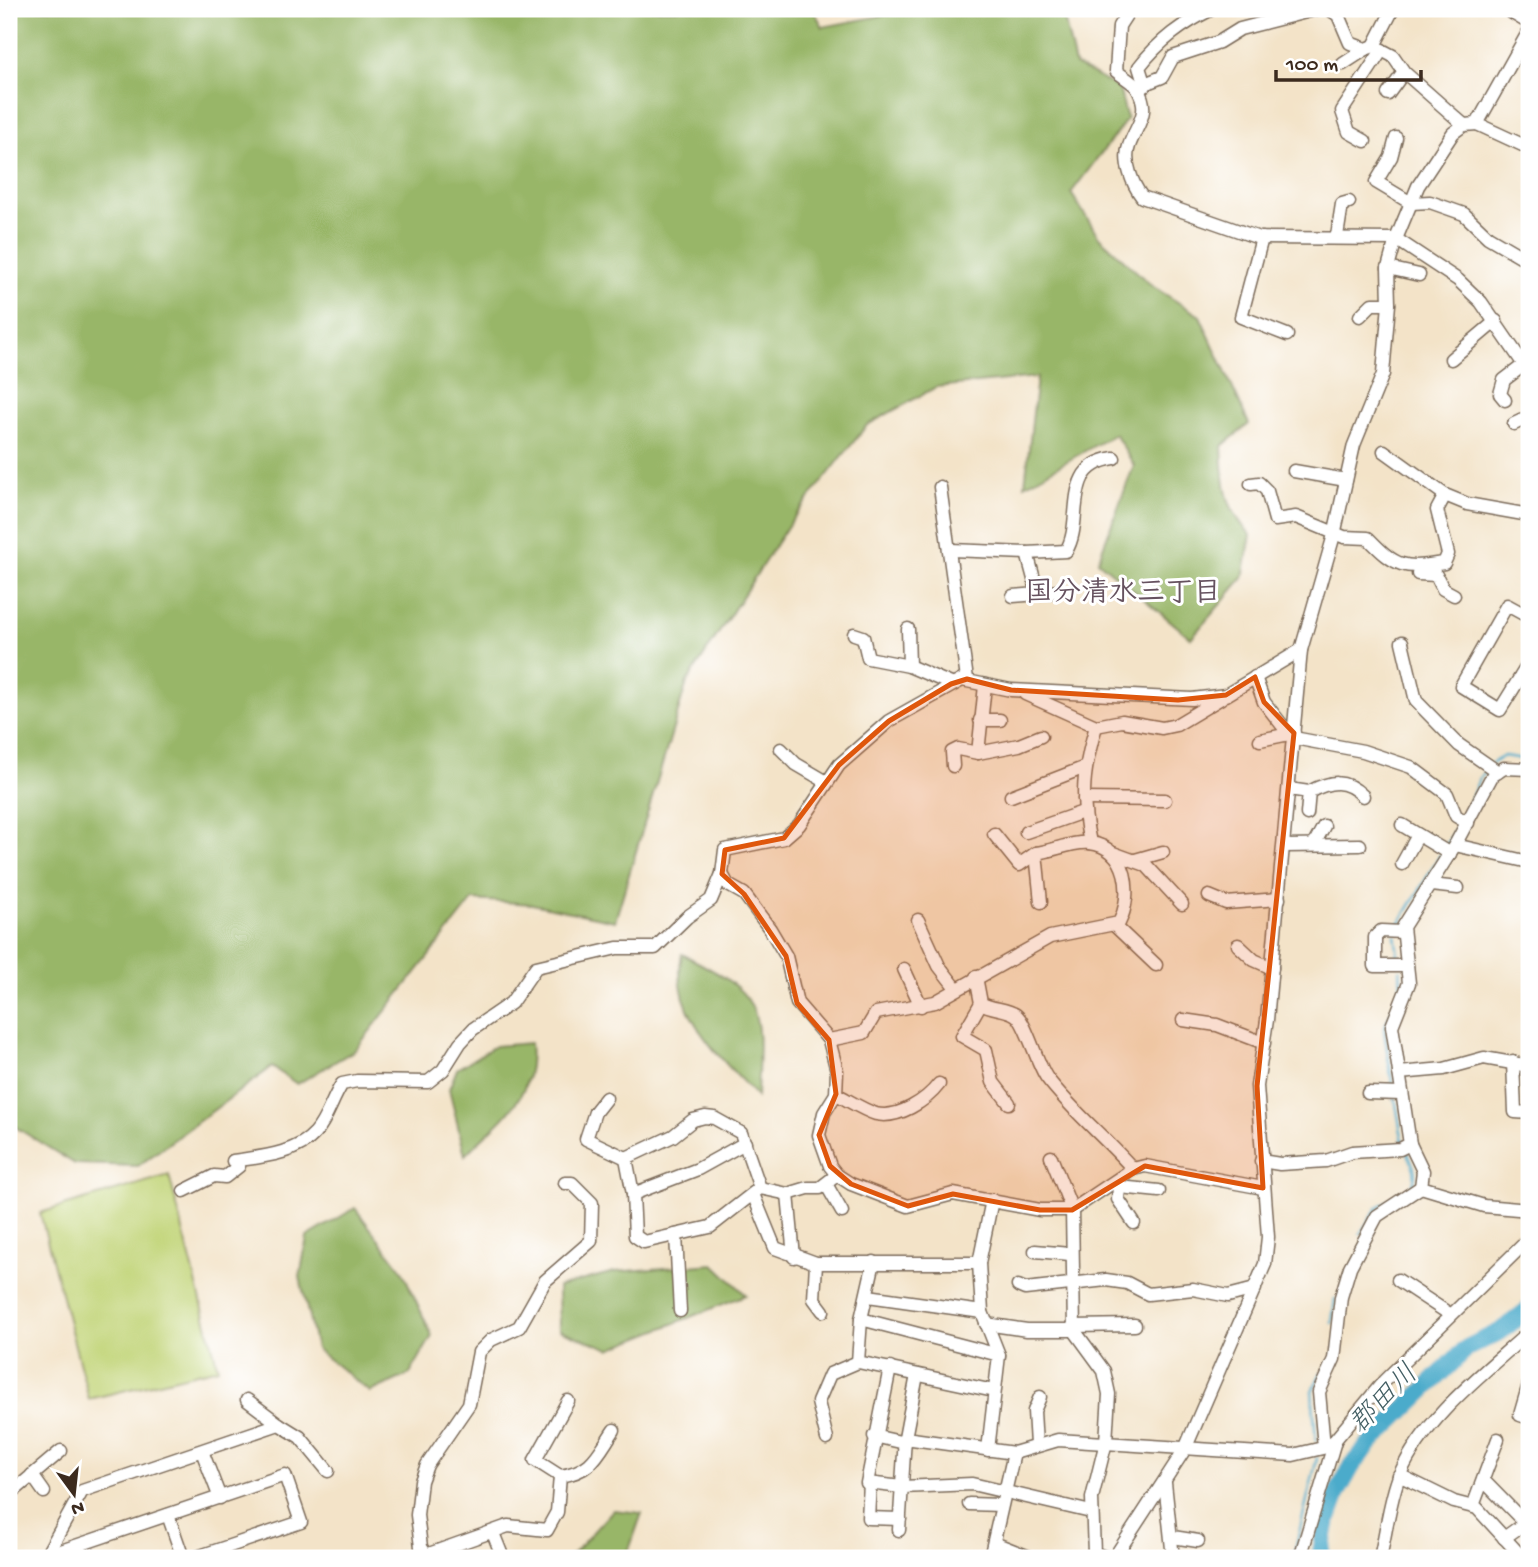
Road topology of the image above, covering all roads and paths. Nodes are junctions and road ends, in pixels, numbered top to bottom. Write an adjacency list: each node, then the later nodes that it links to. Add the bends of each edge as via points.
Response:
1 (1130, 9): 12 (street, via 1119,26 1116,71)
2 (1212, 9): 12 (street, via 1183,23 1157,44 1139,67)
3 (1318, 9): 12 (street, via 1240,29 1219,42 1173,57 1162,77)
4 (1329, 9): 9 (street, via 1338,15 1350,43)
5 (1393, 9): 9 (street)
6 (1506, 9): 7 (street)
7 (1529, 23)
8 (1529, 31): 14 (street)
9 (1374, 48): 10 (street); 11 (street, via 1393,56); 16 (street, via 1342,111 1349,132)
10 (1343, 64)
11 (1404, 72): 13 (street); 14 (street)
12 (1141, 87): 21 (street, via 1141,125 1128,147 1132,184 1142,197)
13 (1388, 94)
14 (1470, 125): 17 (street); 19 (street, via 1453,133)
15 (1396, 138): 19 (street, via 1376,182)
16 (1365, 141)
17 (1529, 148)
18 (1349, 202): 20 (street, via 1339,211)
19 (1410, 203): 22 (street); 23 (street, via 1430,202 1464,214 1489,237)
20 (1337, 236): 21 (street); 22 (street)
21 (1262, 237): 29 (street, via 1241,317)
22 (1396, 239): 24 (street); 28 (street, via 1458,280)
23 (1529, 261)
24 (1388, 268): 25 (street); 26 (street)
25 (1419, 275)
26 (1389, 304): 27 (street, via 1371,304); 38 (street, via 1383,374 1354,445)
27 (1360, 316)
28 (1496, 321): 30 (street); 31 (street)
29 (1287, 335)
30 (1451, 359)
31 (1527, 368): 32 (street, via 1504,380 1500,394)
32 (1505, 400)
33 (1529, 417): 34 (street)
34 (1514, 424)
35 (1384, 451): 41 (street)
36 (1114, 458): 45 (street, via 1088,470 1075,493 1071,542 1066,551)
37 (1294, 471): 38 (street)
38 (1346, 480): 43 (street)
39 (1251, 484): 43 (street, via 1259,483 1267,491 1275,520 1296,517)
40 (940, 487): 44 (street)
41 (1445, 495): 42 (street, via 1467,504); 46 (street, via 1437,510 1448,547 1444,563 1411,568)
42 (1529, 515)
43 (1335, 535): 46 (street, via 1368,538); 55 (street)
44 (951, 550): 45 (street); 59 (street)
45 (1027, 553): 48 (street)
46 (1391, 562): 49 (street, via 1401,573 1436,575 1443,589)
47 (1058, 591): 48 (street)
48 (1038, 594): 50 (street)
49 (1454, 594)
50 (1013, 596)
51 (1529, 617): 57 (street, via 1507,605 1461,685 1500,710)
52 (908, 629): 56 (street)
53 (854, 635): 56 (street, via 863,637 868,658)
54 (1402, 642): 74 (street, via 1416,701 1459,745)
55 (1301, 650): 58 (street); 67 (street)
56 (909, 666): 60 (street)
57 (1528, 667)
58 (1255, 677): 63 (street); 67 (street, via 1264,702)
59 (967, 679): 60 (street); 61 (street)
60 (951, 684): 76 (street, via 889,721)
61 (985, 685): 62 (street); 64 (street)
62 (1011, 690): 63 (street, via 1178,700); 66 (street)
63 (1226, 695): 66 (street, via 1162,729 1122,722)
64 (981, 720): 65 (street); 71 (street)
65 (1000, 720)
66 (1096, 726): 73 (street)
67 (1292, 735): 69 (street); 77 (street); 84 (street, via 1411,767 1447,794)
68 (1041, 736): 71 (street)
69 (1261, 740)
70 (781, 749): 76 (street)
71 (978, 753): 72 (street, via 958,748 952,752)
72 (953, 766)
73 (1083, 768): 79 (street); 82 (street)
74 (1492, 769): 75 (street); 84 (street)
75 (1529, 769)
76 (825, 781): 101 (street, via 799,825 784,838 725,850)
77 (1289, 789): 78 (street); 93 (street)
78 (1309, 792): 80 (street, via 1328,782 1343,783); 83 (street)
79 (1011, 796)
80 (1363, 796)
81 (1165, 800): 82 (street)
82 (1084, 805): 87 (street); 90 (street)
83 (1307, 814)
84 (1464, 820): 94 (street)
85 (1324, 825): 91 (street)
86 (1402, 825): 89 (street)
87 (1026, 832)
88 (994, 834): 96 (street, via 1007,843 1015,868)
89 (1418, 835): 94 (street); 100 (street)
90 (1090, 843): 96 (street); 97 (street)
91 (1314, 844): 92 (street); 93 (street)
92 (1360, 845)
93 (1283, 846): 105 (street)
94 (1448, 850): 99 (street); 102 (street)
95 (1163, 852): 98 (street)
96 (1036, 853): 106 (street)
97 (1112, 853): 98 (street); 109 (street, via 1122,865 1127,885 1126,909)
98 (1135, 860): 107 (street, via 1146,865)
99 (1529, 862)
100 (1402, 864)
101 (722, 874): 121 (street, via 770,929 786,956 797,1003); 145 (street, via 711,900 656,948 617,948 536,967 511,1003 473,1028 443,1070 428,1082 342,1084 316,1132 300,1143 275,1154 233,1161 239,1166 225,1177 214,1176)
102 (1431, 885): 103 (street); 110 (street)
103 (1458, 888)
104 (1209, 896): 105 (street, via 1224,907)
105 (1279, 899): 114 (street)
106 (1041, 902)
107 (1182, 904)
108 (918, 920): 117 (street, via 939,966)
109 (1114, 925): 112 (street); 116 (street, via 1050,937)
110 (1398, 932): 113 (street); 113 (street, via 1381,932 1375,937 1375,966)
111 (1238, 945): 114 (street)
112 (1156, 965)
113 (1403, 966): 125 (street, via 1409,983 1392,1026)
114 (1272, 968): 122 (street)
115 (904, 969): 119 (street)
116 (976, 977): 117 (street); 118 (street)
117 (956, 988): 119 (street)
118 (981, 1003): 131 (street, via 962,1036 986,1050 993,1082); 138 (street, via 1023,1021 1046,1076)
119 (921, 1006): 121 (street, via 876,1013 864,1033)
120 (1183, 1020): 122 (street, via 1217,1025)
121 (829, 1040): 128 (street, via 837,1071)
122 (1264, 1043): 137 (street, via 1256,1086)
123 (1513, 1062): 124 (street); 125 (street, via 1484,1058 1444,1069); 132 (street, via 1510,1112)
124 (1529, 1066)
125 (1399, 1073): 129 (street)
126 (939, 1084): 128 (street, via 929,1097 909,1108 877,1115)
127 (1367, 1093): 129 (street)
128 (836, 1094): 139 (street, via 824,1113 819,1135)
129 (1396, 1094): 134 (street)
130 (606, 1098): 136 (street, via 595,1112 586,1139)
131 (1009, 1103)
132 (1529, 1113)
133 (745, 1143): 136 (street, via 741,1133 705,1117); 146 (street); 148 (street, via 687,1174)
134 (1406, 1147): 137 (street, via 1352,1152 1326,1161); 143 (street, via 1423,1171)
135 (1051, 1157): 151 (street)
136 (625, 1158): 148 (street)
137 (1261, 1161): 144 (street)
138 (1133, 1169): 142 (street); 144 (street, via 1155,1168)
139 (837, 1175): 141 (street); 150 (street, via 908,1206 953,1194)
140 (565, 1183): 229 (street, via 572,1183 592,1203 591,1241 545,1281 519,1328 491,1340 479,1352 469,1404 421,1481 417,1515)
141 (826, 1184): 149 (street); 153 (street)
142 (1117, 1185): 147 (street); 151 (street); 154 (street, via 1118,1199)
143 (1421, 1187): 152 (street, via 1484,1206); 193 (street, via 1377,1216 1350,1268 1341,1297 1334,1359 1319,1392)
144 (1262, 1188): 166 (street, via 1268,1237 1265,1264)
145 (184, 1191)
146 (756, 1191): 149 (street); 155 (street, via 709,1227); 159 (street, via 775,1248)
147 (1159, 1191)
148 (633, 1194): 155 (street, via 635,1236 644,1242)
149 (788, 1194): 159 (street)
150 (992, 1200): 151 (street, via 1040,1210); 162 (street)
151 (1072, 1210): 158 (street)
152 (1529, 1210)
153 (842, 1212)
154 (1134, 1223)
155 (676, 1235): 168 (street)
156 (1529, 1239): 170 (street)
157 (1035, 1251): 158 (street)
158 (1070, 1254): 164 (street)
159 (793, 1257): 161 (street)
160 (874, 1262): 161 (street); 162 (street); 167 (street)
161 (816, 1263): 169 (street, via 814,1299)
162 (979, 1263): 172 (street)
163 (1398, 1280): 170 (street)
164 (1072, 1285): 165 (street); 166 (street, via 1106,1280 1127,1283 1148,1294 1193,1289 1228,1296); 174 (street)
165 (1018, 1286)
166 (1255, 1289): 195 (street)
167 (868, 1296): 171 (street); 172 (street)
168 (680, 1311)
169 (823, 1311)
170 (1451, 1315): 193 (street)
171 (861, 1318): 176 (street); 177 (street)
172 (984, 1318): 174 (street, via 1027,1330); 176 (street)
173 (1135, 1325): 174 (street)
174 (1073, 1328): 192 (street, via 1104,1371 1109,1394)
175 (1529, 1334): 202 (street, via 1444,1411)
176 (999, 1355): 181 (street)
177 (858, 1362): 178 (street); 189 (street, via 830,1374 818,1402)
178 (890, 1368): 179 (street); 188 (street)
179 (917, 1375): 181 (street); 191 (street)
180 (1529, 1384): 185 (street, via 1520,1415)
181 (994, 1391): 196 (street)
182 (1040, 1397): 194 (street, via 1034,1411)
183 (247, 1400): 186 (street)
184 (568, 1401): 203 (street, via 535,1460)
185 (1529, 1418)
186 (279, 1424): 198 (street); 200 (street, via 300,1437)
187 (614, 1430): 203 (street, via 591,1464 580,1473)
188 (874, 1436): 191 (street); 205 (street)
189 (827, 1438)
190 (1499, 1439): 204 (street)
191 (905, 1441): 196 (street); 207 (street)
192 (1106, 1442): 194 (street, via 1058,1440); 195 (street); 215 (street)
193 (1329, 1444): 195 (street, via 1293,1455); 237 (street)
194 (1037, 1445): 199 (street)
195 (1185, 1449): 206 (street)
196 (988, 1450): 199 (street)
197 (61, 1451): 201 (street)
198 (202, 1451): 211 (street); 228 (street, via 82,1492)
199 (1014, 1453): 208 (street)
200 (328, 1471)
201 (32, 1475): 209 (street); 210 (street)
202 (1399, 1475): 214 (street, via 1454,1502); 226 (street)
203 (560, 1476): 220 (street, via 557,1512 547,1530 508,1526)
204 (1483, 1480): 214 (street); 219 (street)
205 (870, 1483): 207 (street); 207 (street, via 868,1518 900,1525)
206 (1166, 1483): 221 (street); 235 (street)
207 (902, 1487): 208 (street, via 972,1484)
208 (1004, 1490): 213 (street); 215 (street)
209 (44, 1492)
210 (9, 1495)
211 (219, 1497): 216 (street); 231 (street, via 285,1475 301,1522)
212 (970, 1504): 213 (street)
213 (1001, 1505): 218 (street)
214 (1473, 1506): 222 (street)
215 (1091, 1513): 234 (street, via 1094,1553)
216 (169, 1516): 228 (street); 230 (street)
217 (983, 1524): 218 (street)
218 (997, 1525): 224 (street)
219 (1527, 1525): 222 (street)
220 (493, 1534): 225 (street); 229 (street)
221 (1173, 1537): 223 (street); 236 (street)
222 (1504, 1538): 227 (street)
223 (1198, 1541)
224 (994, 1543): 232 (street); 233 (street)
225 (500, 1553)
226 (1384, 1556)
227 (1521, 1556)
228 (47, 1557)
229 (425, 1557)
230 (183, 1558)
231 (194, 1558)
232 (990, 1558)
233 (1032, 1558)
234 (1108, 1558)
235 (1114, 1558)
236 (1173, 1558)
237 (1300, 1558)

